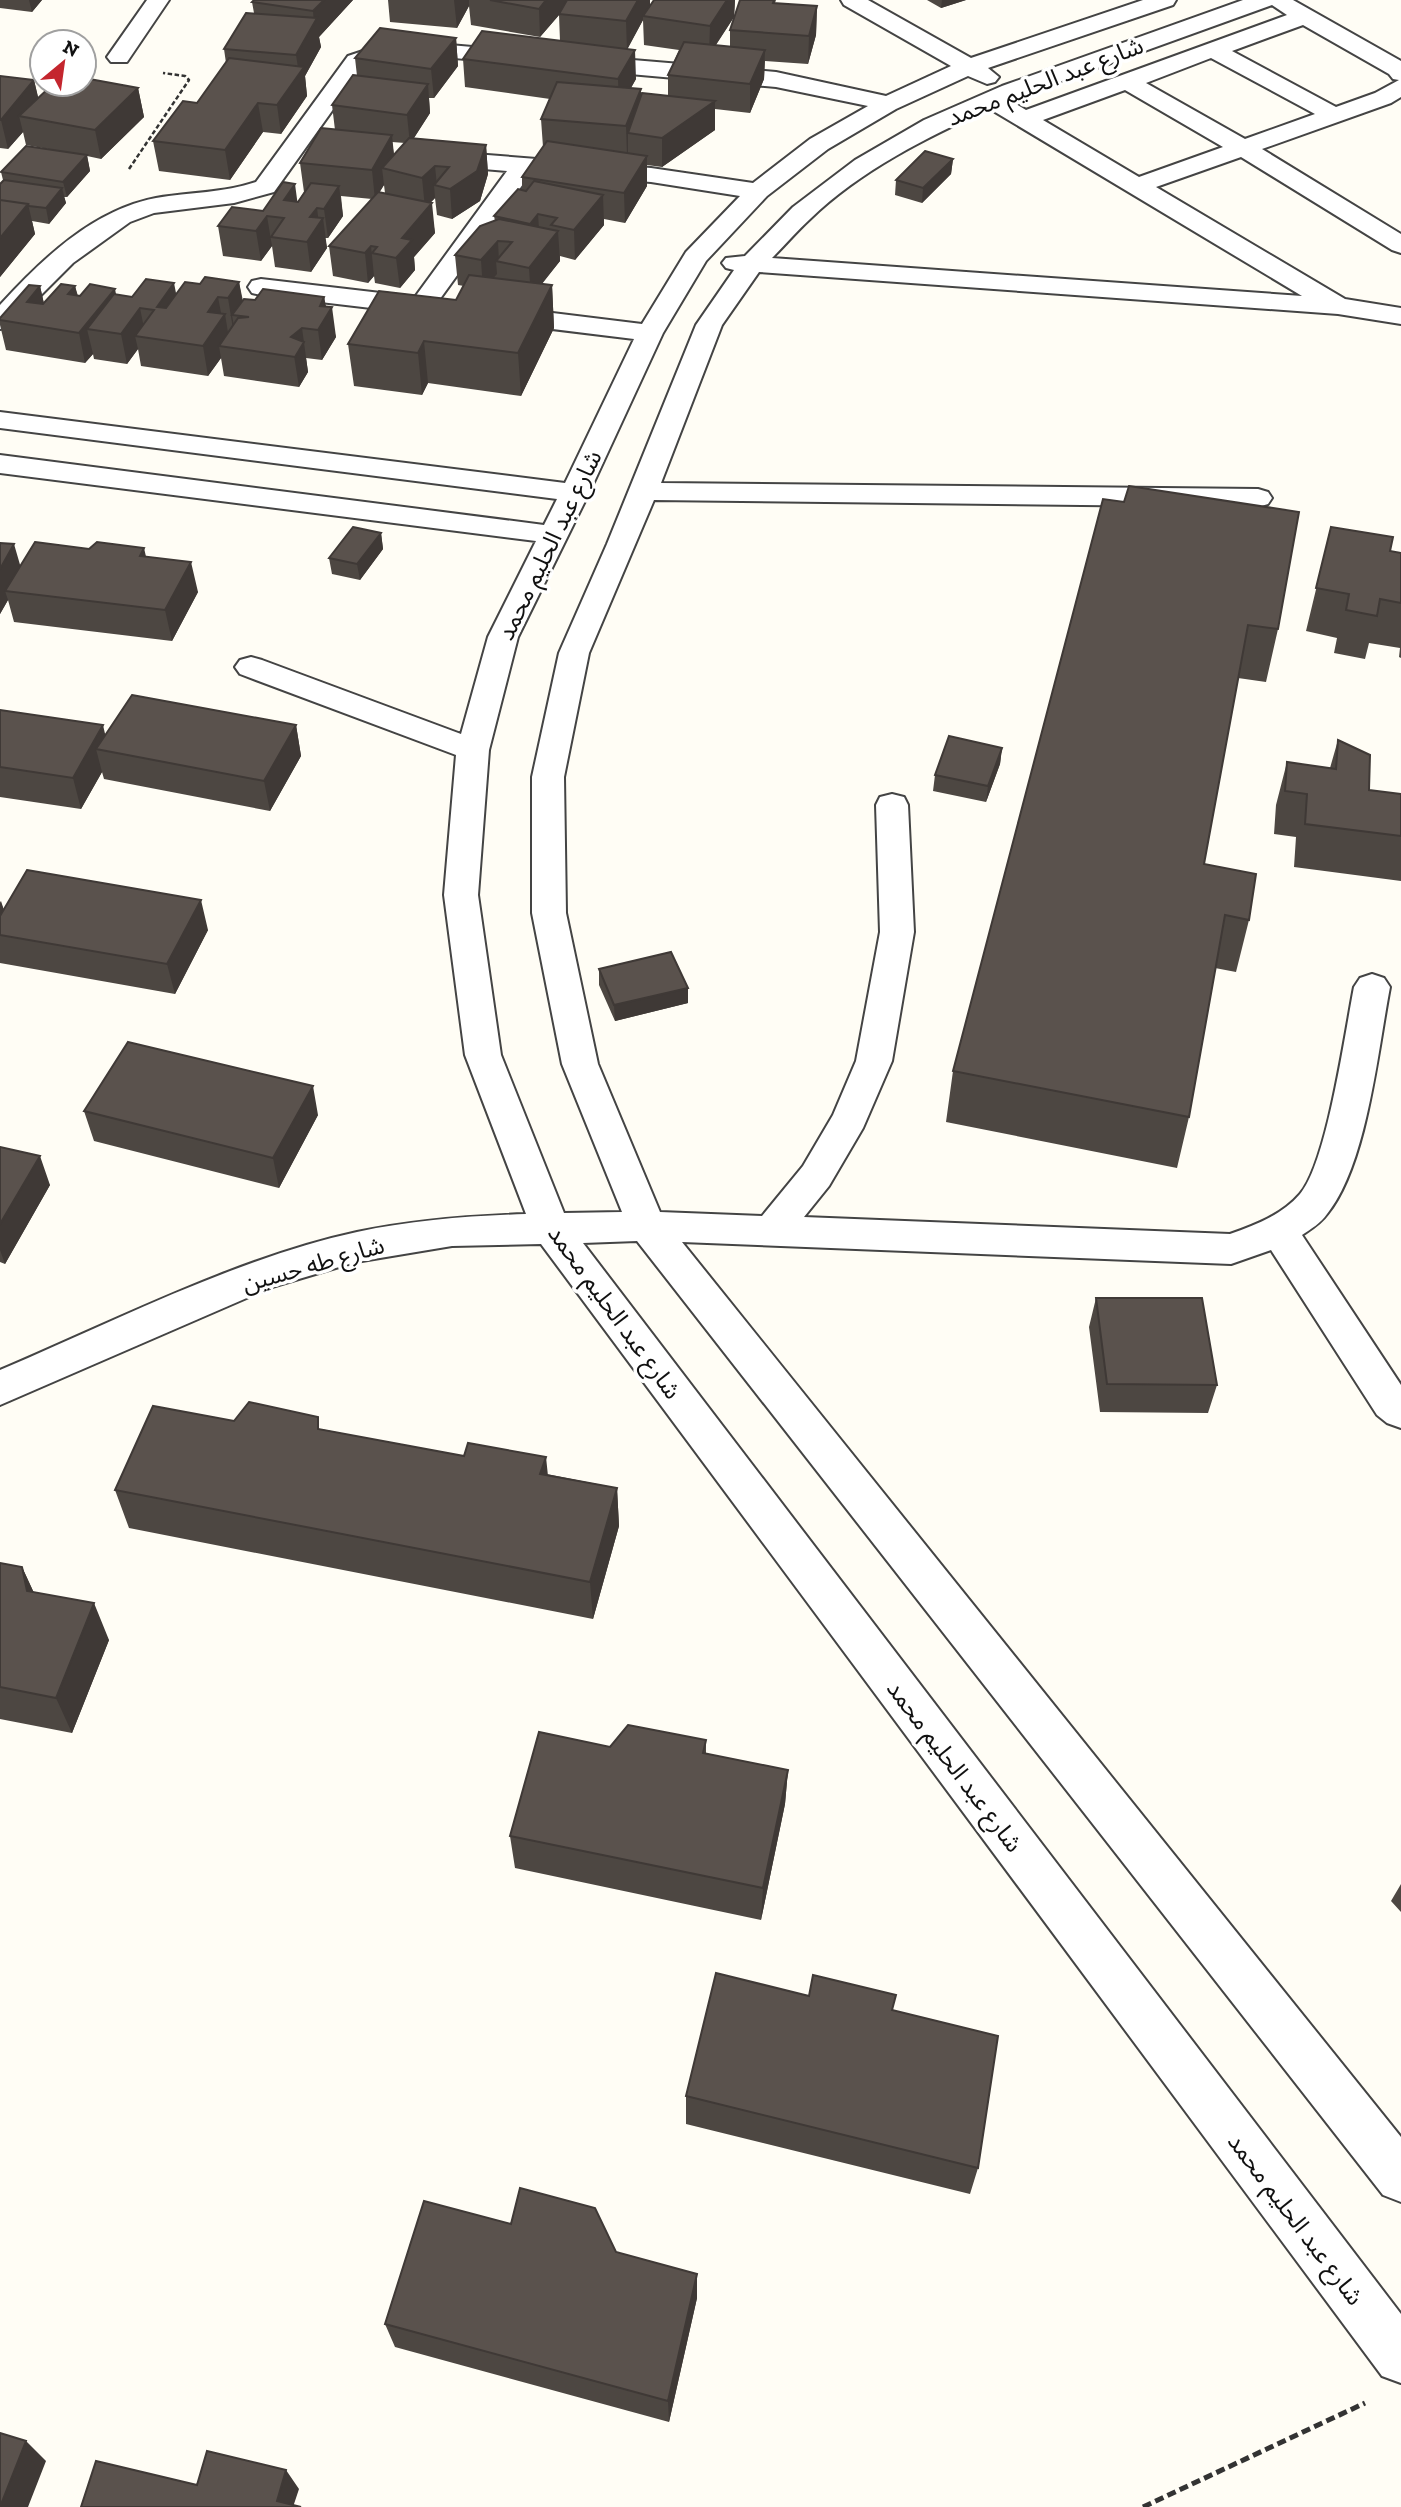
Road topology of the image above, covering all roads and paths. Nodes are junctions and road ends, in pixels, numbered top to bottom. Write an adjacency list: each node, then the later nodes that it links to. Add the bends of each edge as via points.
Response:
1 (158, 0): 8 (street)
2 (852, 0): 9 (street)
3 (1165, 0): 9 (street, شارع عبد الحليم محمد)
4 (1264, 0): 13 (street, شارع عبد الحليم محمد)
5 (1278, 0): 6 (street)
6 (1306, 16): 7 (street); 10 (street)
7 (1213, 50): 11 (street); 15 (street)
8 (119, 57): 23 (path, via 114,66 189,80 121,182)
9 (969, 67): 13 (street); 14 (street, شارع عبد الحليم محمد)
10 (1401, 74)
11 (1126, 82): 13 (street); 17 (street)
12 (1401, 88): 15 (street)
13 (1008, 103): 21 (street); 26 (street, شارع عبد الحليم محمد, via 933,125 864,165 802,212)
14 (888, 104): 16 (street, via 848,91 772,78 396,50 356,61); 22 (street, شارع عبد الحليم محمد, via 820,144)
15 (1334, 115): 17 (street)
16 (294, 148): 18 (street); 23 (street, via 265,187 254,192 174,203)
17 (1243, 148): 21 (street); 24 (street)
18 (321, 150)
19 (416, 157): 20 (street)
20 (524, 164): 22 (street, via 651,175); 28 (street)
21 (1136, 186): 29 (street)
22 (758, 191): 25 (street, شارع عبد الحليم محمد)
23 (108, 224): 33 (street, via 22,295)
24 (1401, 245)
25 (695, 257): 26 (street); 34 (street, شارع عبد الحليم محمد)
26 (751, 265): 29 (street); 37 (street, شارع عبد الحليم محمد, via 709,325)
27 (261, 287): 28 (street)
28 (422, 306): 30 (street)
29 (1338, 306): 32 (street)
30 (449, 309)
31 (475, 312): 34 (street)
32 (1401, 316)
33 (0, 321)
34 (650, 332): 38 (street, شارع عبد الحليم محمد)
35 (0, 420): 38 (street)
36 (0, 464): 40 (street)
37 (643, 491): 39 (street); 45 (street, شارع عبد الحليم محمد, via 573,653 548,790 549,913 580,1064)
38 (575, 493): 40 (street, شارع عبد الحليم محمد)
39 (1258, 498)
40 (554, 535): 42 (street, شارع عبد الحليم محمد, via 503,637)
41 (251, 667): 42 (street)
42 (472, 750): 46 (street, شارع عبد الحليم محمد, via 461,895 484,1055)
43 (892, 806): 47 (street, via 897,932 874,1061 850,1118 816,1176)
44 (1372, 986): 48 (street, via 1334,1165 1316,1202)
45 (647, 1226): 46 (street, شارع طه حسين); 47 (street, شارع طه حسين); 51 (street, شارع عبد الحليم محمد)
46 (550, 1227): 49 (street, شارع طه حسين, via 452,1231 356,1247 261,1275); 52 (street, شارع عبد الحليم محمد)
47 (772, 1230): 48 (street, شارع طه حسين, via 1230,1249)
48 (1280, 1232): 50 (street, via 1391,1403)
49 (0, 1388)
50 (1401, 1411)
51 (1401, 2177)
52 (1401, 2357)
53 (1376, 2398): 54 (path)
54 (1143, 2507)

